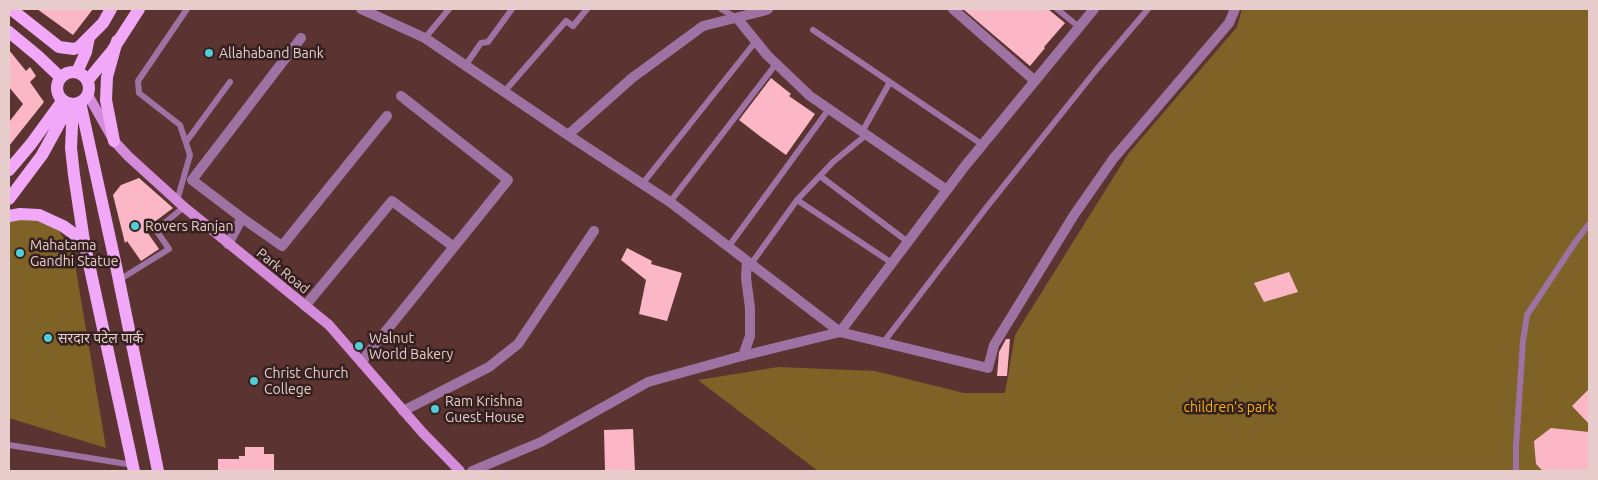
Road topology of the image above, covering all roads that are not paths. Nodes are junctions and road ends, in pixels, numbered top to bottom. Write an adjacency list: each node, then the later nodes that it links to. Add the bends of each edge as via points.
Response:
1 (11, 9): 22 (main road, via 59,47 74,49)
2 (111, 9): 22 (main road)
3 (139, 9): 25 (main road)
4 (187, 9): 43 (lane, via 138,81 139,93 180,125)
5 (361, 9): 24 (street)
6 (440, 9): 17 (lane)
7 (449, 9): 17 (lane)
8 (512, 9): 28 (lane, via 488,42 481,43)
9 (587, 9): 35 (lane, via 574,26 566,21)
10 (721, 9): 18 (lane)
11 (768, 9): 18 (street)
12 (953, 9): 32 (street)
13 (1057, 9): 19 (lane)
14 (1094, 9): 19 (street)
15 (1148, 9): 67 (lane, via 986,208)
16 (1235, 9): 67 (street, via 1229,23 1113,159 1074,214 994,345 988,368)
17 (444, 16): 24 (lane)
18 (737, 18): 26 (street); 41 (street, via 703,26 632,78)
19 (1079, 27): 32 (street)
20 (813, 30): 34 (lane)
21 (9, 32): 30 (main road)
22 (89, 37): 29 (main road)
23 (301, 38): 54 (street, via 192,180)
24 (426, 38): 28 (street)
25 (117, 41): 31 (main road); 42 (main road, via 107,77 106,100)
26 (756, 41): 27 (street); 47 (lane)
27 (776, 64): 38 (street); 51 (lane)
28 (464, 66): 35 (street)
29 (77, 72): 30 (main road, via 66,72); 31 (main road)
30 (60, 77): 37 (main road, via 56,88 58,94)
31 (88, 80): 37 (main road, via 90,88)
32 (1035, 81): 44 (street)
33 (230, 82): 43 (lane)
34 (890, 82): 40 (lane); 44 (lane)
35 (504, 92): 41 (street)
36 (401, 96): 61 (street, via 508,180)
37 (75, 101): 42 (street, Park Road); 45 (main road); 49 (main road, via 42,155); 57 (main road, via 71,148); 64 (main road)
38 (829, 109): 40 (street); 60 (lane)
39 (387, 116): 54 (street, via 282,246)
40 (864, 133): 46 (lane); 48 (street)
41 (568, 135): 47 (street)
42 (114, 141): 52 (street, Park Road)
43 (186, 142): 52 (lane, via 190,154)
44 (982, 145): 48 (street)
45 (9, 170)
46 (820, 176): 50 (lane); 58 (lane)
47 (643, 183): 51 (street)
48 (947, 190): 58 (street)
49 (9, 199)
50 (797, 200): 62 (lane); 63 (lane)
51 (670, 202): 60 (street)
52 (180, 204): 59 (street, Park Road); 64 (lane, via 156,230 169,249)
53 (9, 216): 57 (main road, via 39,215 64,226)
54 (242, 218): 59 (street)
55 (1589, 224): 76 (lane, via 1527,315)
56 (594, 231): 70 (street, via 518,344 488,367)
57 (84, 241): 72 (main road)
58 (908, 242): 63 (street)
59 (228, 244): 65 (street, Park Road)
60 (729, 246): 62 (street)
61 (454, 247): 65 (street, via 392,201); 69 (street)
62 (749, 262): 66 (street); 68 (street, via 746,278 750,336)
63 (892, 264): 66 (street)
64 (119, 280): 73 (main road)
65 (305, 306): 69 (street, Park Road, via 329,325)
66 (840, 332): 67 (street); 68 (street)
67 (883, 343)
68 (743, 356): 75 (street, via 648,382 542,442)
69 (361, 362): 70 (street, Park Road)
70 (403, 411): 74 (street, Park Road)
71 (9, 445): 72 (lane)
72 (134, 468)
73 (158, 471)
74 (460, 471)
75 (472, 471)
76 (1516, 471)

